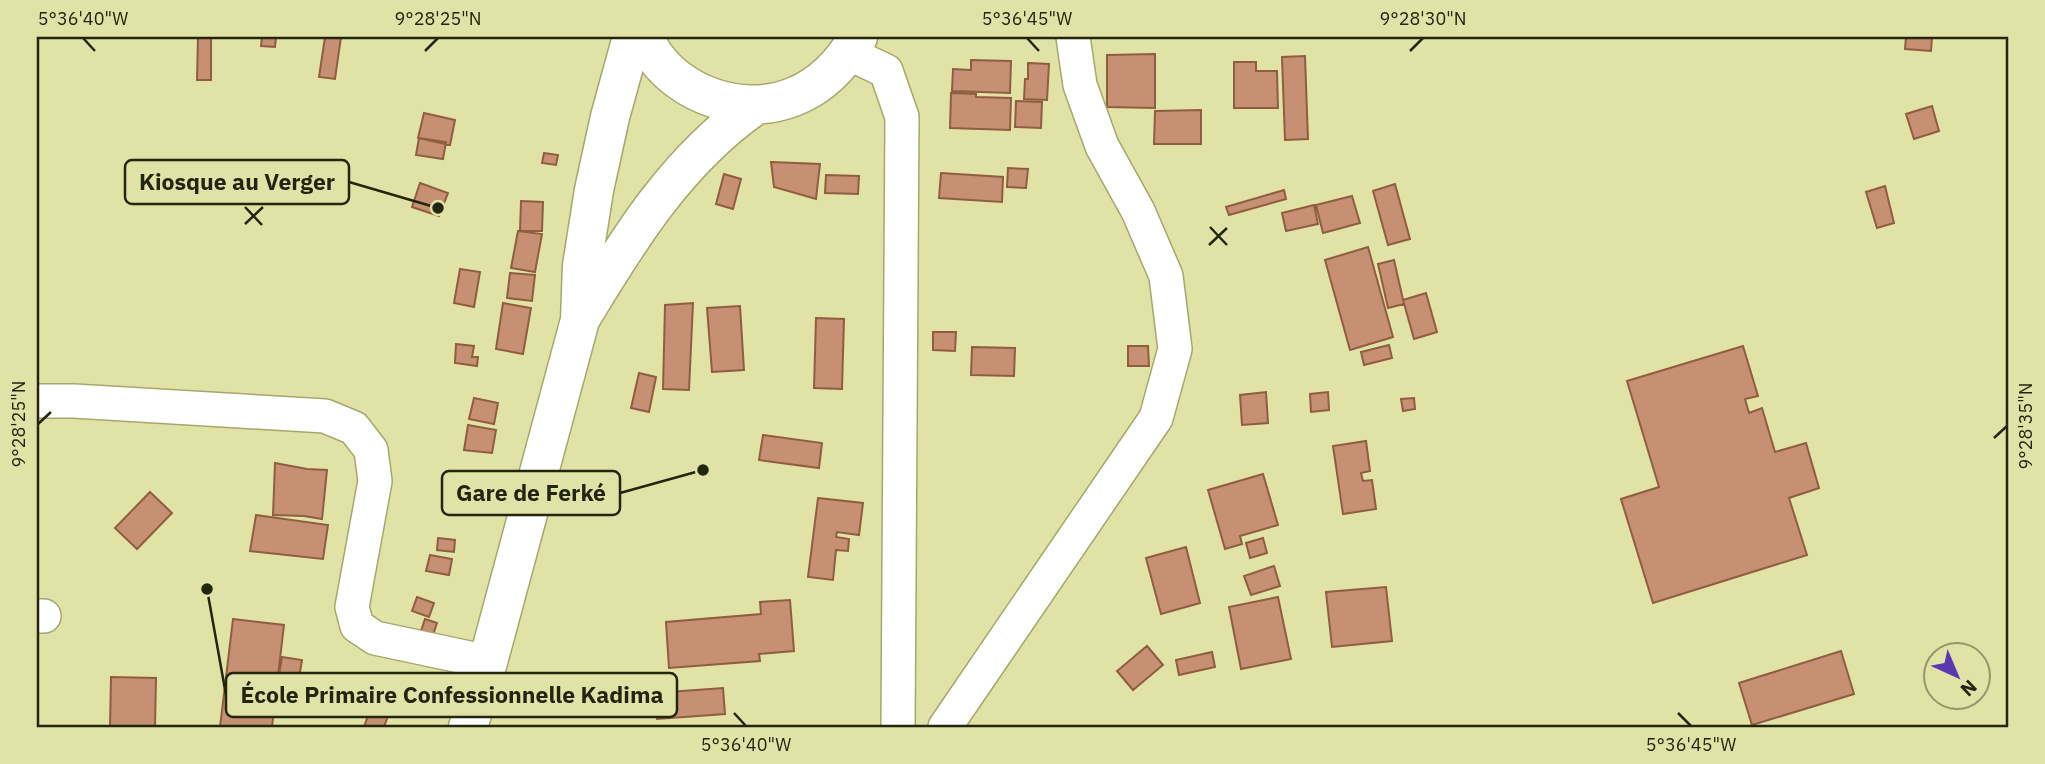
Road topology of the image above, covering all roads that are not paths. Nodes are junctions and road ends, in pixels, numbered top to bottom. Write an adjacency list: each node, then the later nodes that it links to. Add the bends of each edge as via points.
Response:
1 (632, 37): 6 (main road, via 594,190 582,265)
2 (644, 37): 5 (main road, via 676,79 713,100)
3 (1073, 37): 11 (street, via 1080,85 1102,146 1138,211 1166,276 1175,349 1156,418)
4 (853, 45): 5 (main road, via 824,80 792,98); 10 (street, via 886,71 902,117)
5 (756, 105): 6 (main road, via 729,123 672,182 637,228)
6 (580, 320): 8 (main road)
7 (37, 401): 8 (street, via 325,416 354,428 371,450 375,481 352,607 358,626 375,638)
8 (488, 662): 9 (main road)
9 (468, 727)
10 (898, 727)
11 (945, 727)

